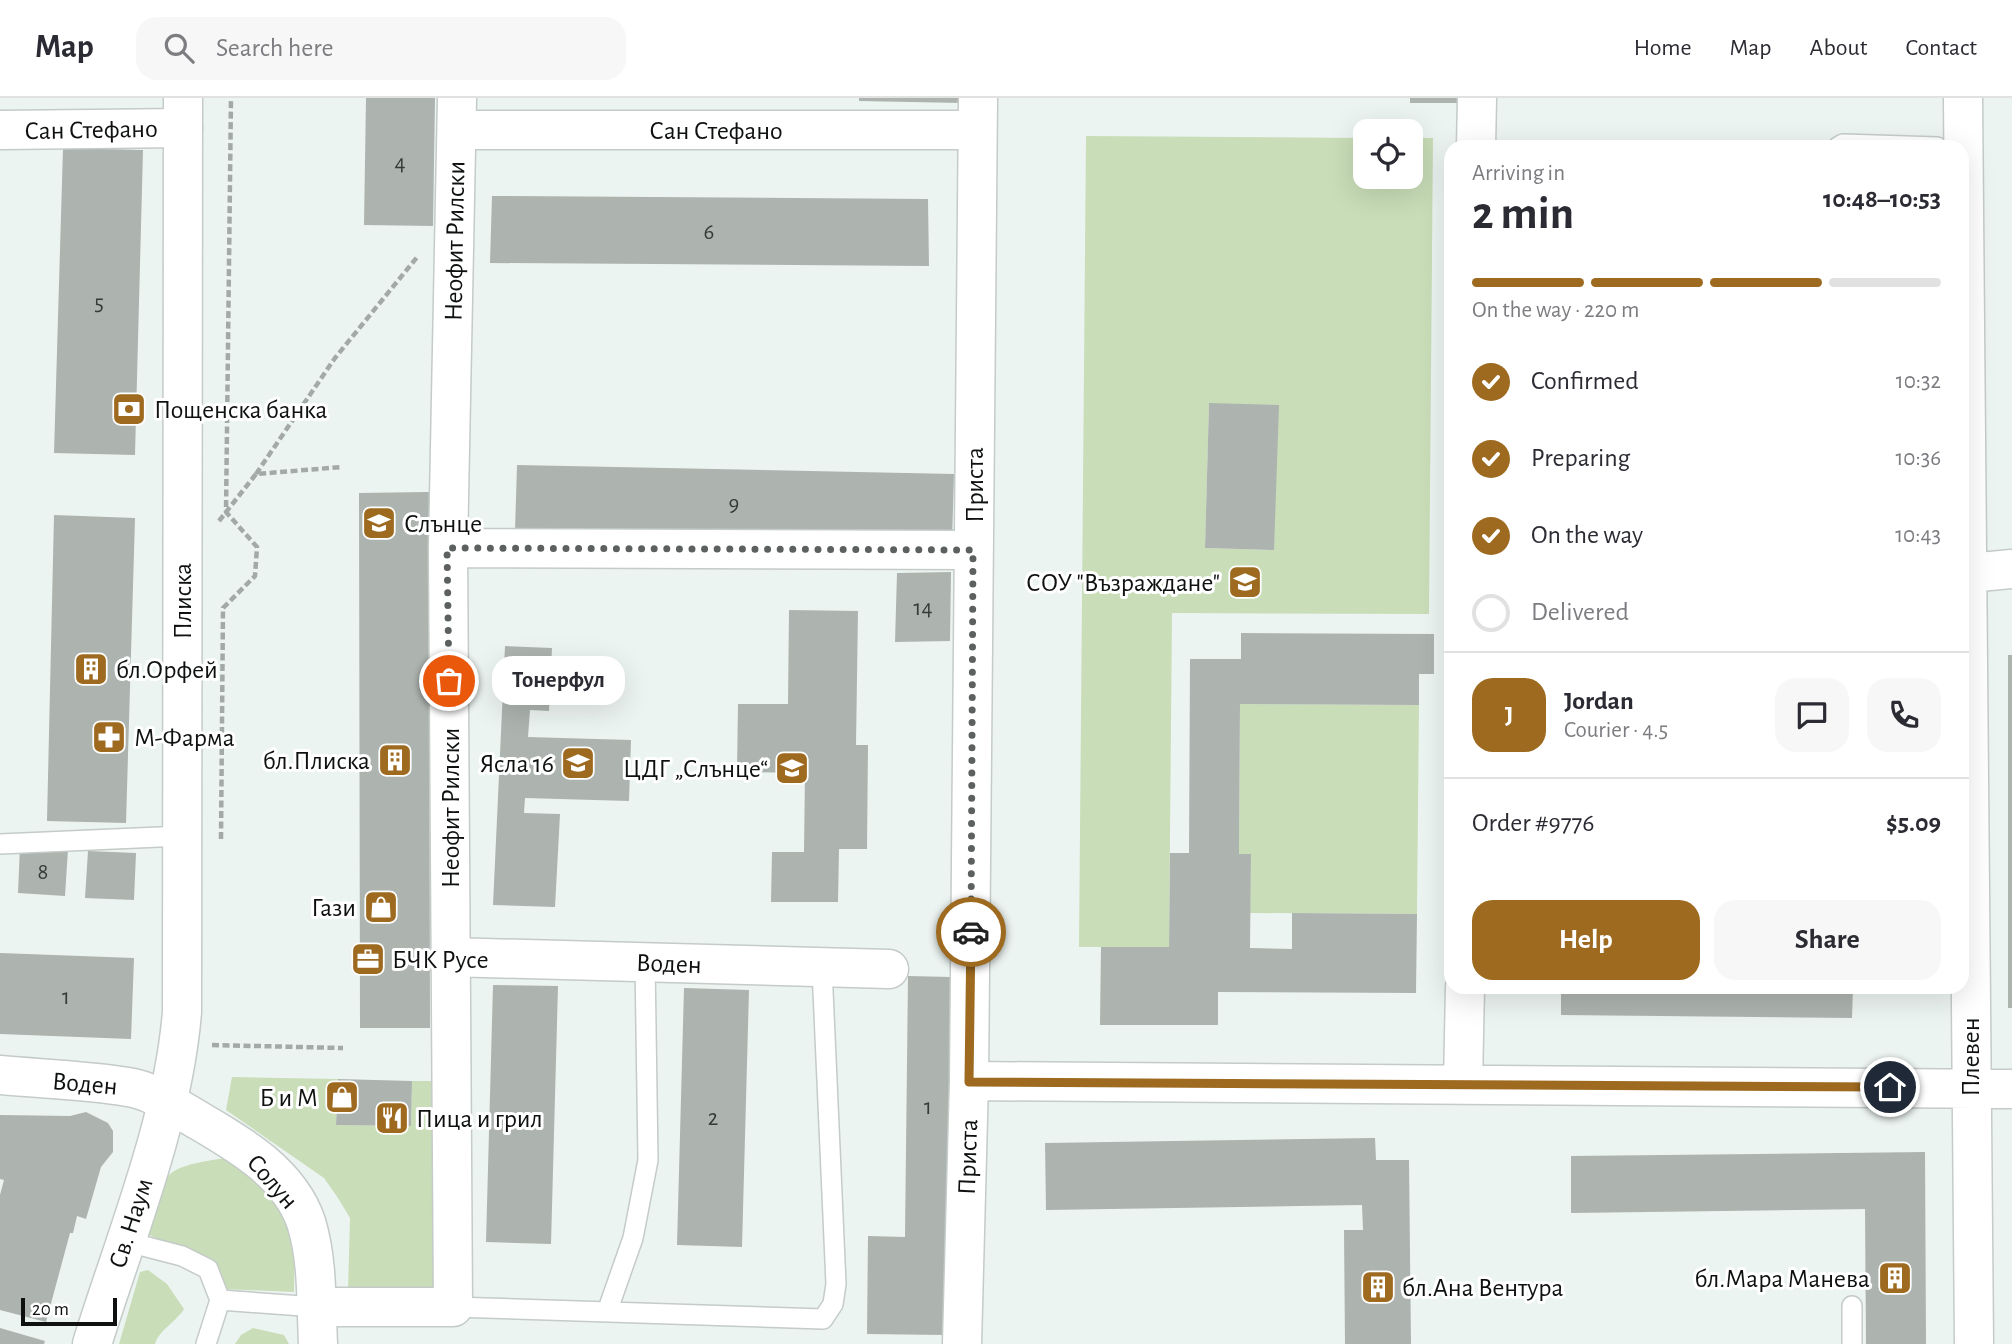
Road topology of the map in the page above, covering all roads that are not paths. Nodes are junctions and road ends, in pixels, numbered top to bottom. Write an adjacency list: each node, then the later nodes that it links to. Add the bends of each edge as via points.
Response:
1 (1477, 98): 7 (street)
2 (1963, 98): 8 (street, Плевен)
3 (183, 113): 6 (street, Сан Стефано); 13 (street, Плиска)
4 (457, 114): 5 (street, Сан Стефано); 9 (street, Неофит Рилски)
5 (977, 114): 10 (street, Приста)
6 (0, 130)
7 (1476, 140)
8 (1955, 140)
9 (447, 548): 10 (street); 15 (street, Неофит Рилски)
10 (973, 550): 21 (street, Приста)
11 (2012, 569): 12 (street)
12 (1969, 573): 23 (street, Плевен)
13 (182, 836): 14 (lane); 25 (street, Плиска, via 179,1045)
14 (0, 844)
15 (449, 957): 16 (street, Воден); 29 (street, Неофит Рилски)
16 (645, 962): 17 (street, Воден); 30 (lane, via 648,1160 633,1238)
17 (822, 968): 18 (street, Воден); 30 (lane, via 836,1283 833,1304 823,1319)
18 (889, 970)
19 (1465, 994): 22 (street)
20 (0, 1075): 25 (street, Воден, via 130,1087)
21 (969, 1082): 22 (street); 34 (street, Приста)
22 (1463, 1084): 23 (street)
23 (1970, 1088): 24 (street); 36 (street, Плевен)
24 (2012, 1089)
25 (168, 1102): 26 (street, Св. Наум); 31 (street, Солун, via 233,1139 291,1194 305,1219 312,1247)
26 (124, 1241): 27 (lane, via 182,1256 208,1269); 32 (street, Св. Наум)
27 (220, 1300): 31 (lane); 33 (lane)
28 (1852, 1306): 35 (lane)
29 (453, 1307): 30 (lane); 31 (street)
30 (607, 1312)
31 (317, 1325)
32 (92, 1344)
33 (206, 1344)
34 (962, 1344)
35 (1852, 1344)
36 (1974, 1344)

